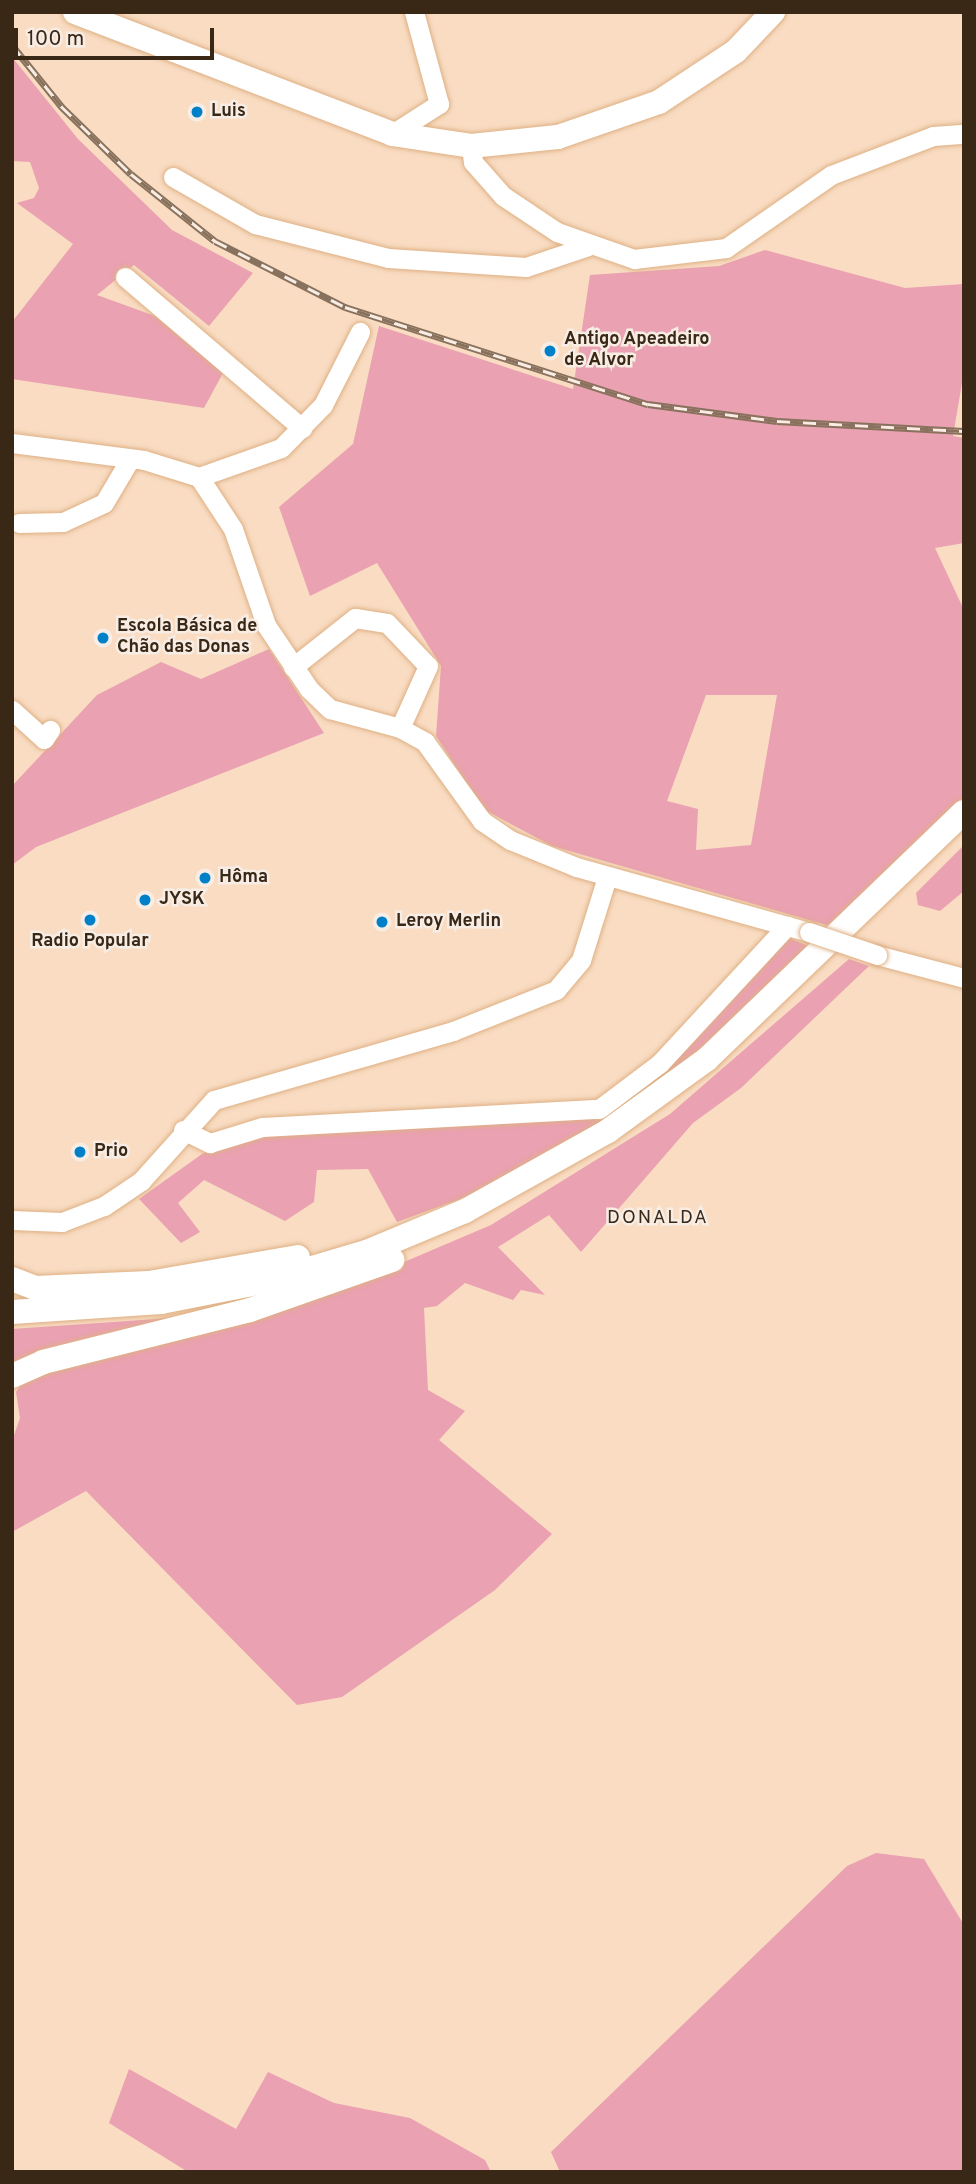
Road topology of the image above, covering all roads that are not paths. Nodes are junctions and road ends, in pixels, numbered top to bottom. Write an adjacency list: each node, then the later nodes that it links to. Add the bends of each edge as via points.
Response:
1 (75, 12): 4 (main road)
2 (414, 12): 4 (street, via 439,104)
3 (773, 12): 6 (main road, via 736,51 659,102 558,137)
4 (392, 134): 6 (main road)
5 (964, 134): 8 (street, via 933,136 831,176 726,248 634,259)
6 (471, 146): 8 (street, via 473,162 503,196)
7 (173, 177): 8 (street, via 255,224 387,258 526,267)
8 (588, 246)
9 (125, 277): 11 (street)
10 (360, 332): 11 (street, via 323,405)
11 (302, 428): 14 (street, via 260,460)
12 (12, 443): 13 (street)
13 (130, 459): 14 (street); 15 (street, via 104,503 63,522)
14 (200, 477): 16 (street, via 233,530 261,614)
15 (19, 523)
16 (293, 667): 18 (street, via 330,709); 18 (street, via 355,618 387,623 428,666)
17 (12, 710): 19 (street, via 44,739)
18 (400, 728): 22 (street, via 442,759 482,821 510,840)
19 (50, 730)
20 (964, 812): 27 (main road, via 743,1028)
21 (964, 827): 25 (main road, via 788,1002)
22 (607, 877): 23 (street); 26 (street, via 581,960 556,990 453,1031 226,1095 200,1109)
23 (787, 926): 24 (street, bridge); 26 (street, via 660,1063 599,1109 262,1127 210,1143)
24 (964, 978)
25 (649, 1117): 31 (main road, via 538,1186 373,1259 211,1300); 32 (main road, via 536,1193 410,1253 250,1310 43,1362)
26 (183, 1130): 28 (street, via 141,1181 104,1206 62,1222)
27 (608, 1131): 29 (main road, via 424,1219 337,1248 149,1283 35,1288); 30 (main road, via 465,1211 303,1272 161,1302)
28 (12, 1220)
29 (12, 1279)
30 (12, 1312)
31 (12, 1319)
32 (12, 1376)

